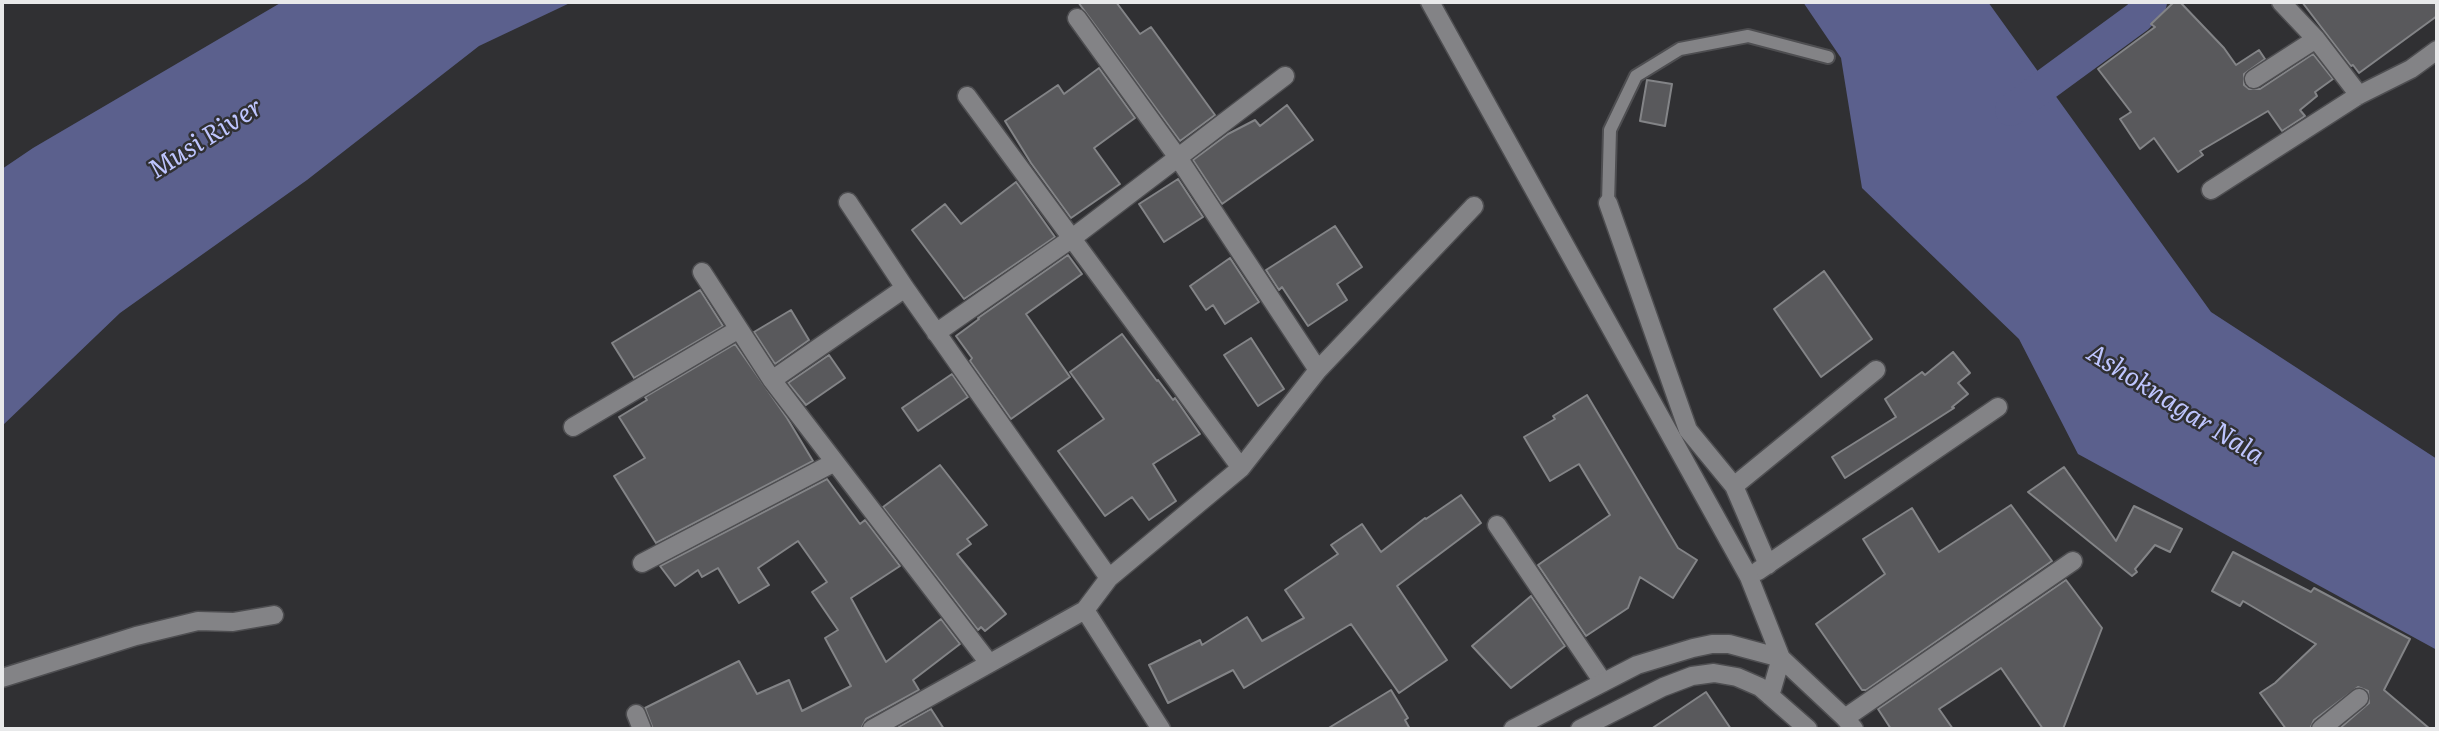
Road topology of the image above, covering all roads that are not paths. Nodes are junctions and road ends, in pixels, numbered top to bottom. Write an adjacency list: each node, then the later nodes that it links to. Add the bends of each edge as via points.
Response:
1 (1430, 2): 33 (street)
2 (2281, 2): 4 (street)
3 (1077, 18): 11 (street)
4 (2316, 39): 8 (street); 9 (street)
5 (2437, 50): 9 (street)
6 (1828, 57): 14 (lane, via 1748,36 1680,49 1636,76 1610,130)
7 (1285, 76): 11 (street)
8 (2254, 79)
9 (2359, 95): 12 (street)
10 (967, 96): 16 (street)
11 (1179, 159): 16 (street); 21 (street)
12 (2211, 190)
13 (848, 202): 18 (street)
14 (1608, 203): 28 (street, via 1688,430)
15 (1474, 206): 21 (street)
16 (1071, 239): 20 (street); 27 (street)
17 (702, 272): 19 (street)
18 (905, 288): 20 (street); 23 (street)
19 (739, 329): 23 (street); 25 (street)
20 (936, 333): 34 (street)
21 (1318, 370): 27 (street)
22 (1876, 370): 28 (street)
23 (772, 380): 26 (street)
24 (1998, 407): 32 (street)
25 (573, 427)
26 (835, 462): 31 (street); 38 (street)
27 (1241, 468): 34 (street)
28 (1734, 486): 32 (street)
29 (1497, 525): 40 (street)
30 (2073, 561): 43 (street)
31 (642, 563)
32 (1768, 565): 33 (street)
33 (1749, 577): 37 (street)
34 (1109, 578): 35 (street)
35 (1085, 610): 38 (street); 45 (street)
36 (274, 615): 39 (street, via 233,622 198,621)
37 (1781, 658): 40 (street, via 1745,647 1712,644 1637,665); 41 (street); 43 (street)
38 (989, 663): 44 (street)
39 (2, 678)
40 (1603, 682): 46 (street)
41 (1770, 696): 47 (street, via 1737,677 1692,676); 48 (street)
42 (2359, 698): 49 (street)
43 (1849, 724)
44 (872, 729)
45 (1161, 729)
46 (1513, 729)
47 (1580, 729)
48 (1808, 729)
49 (2321, 729)

